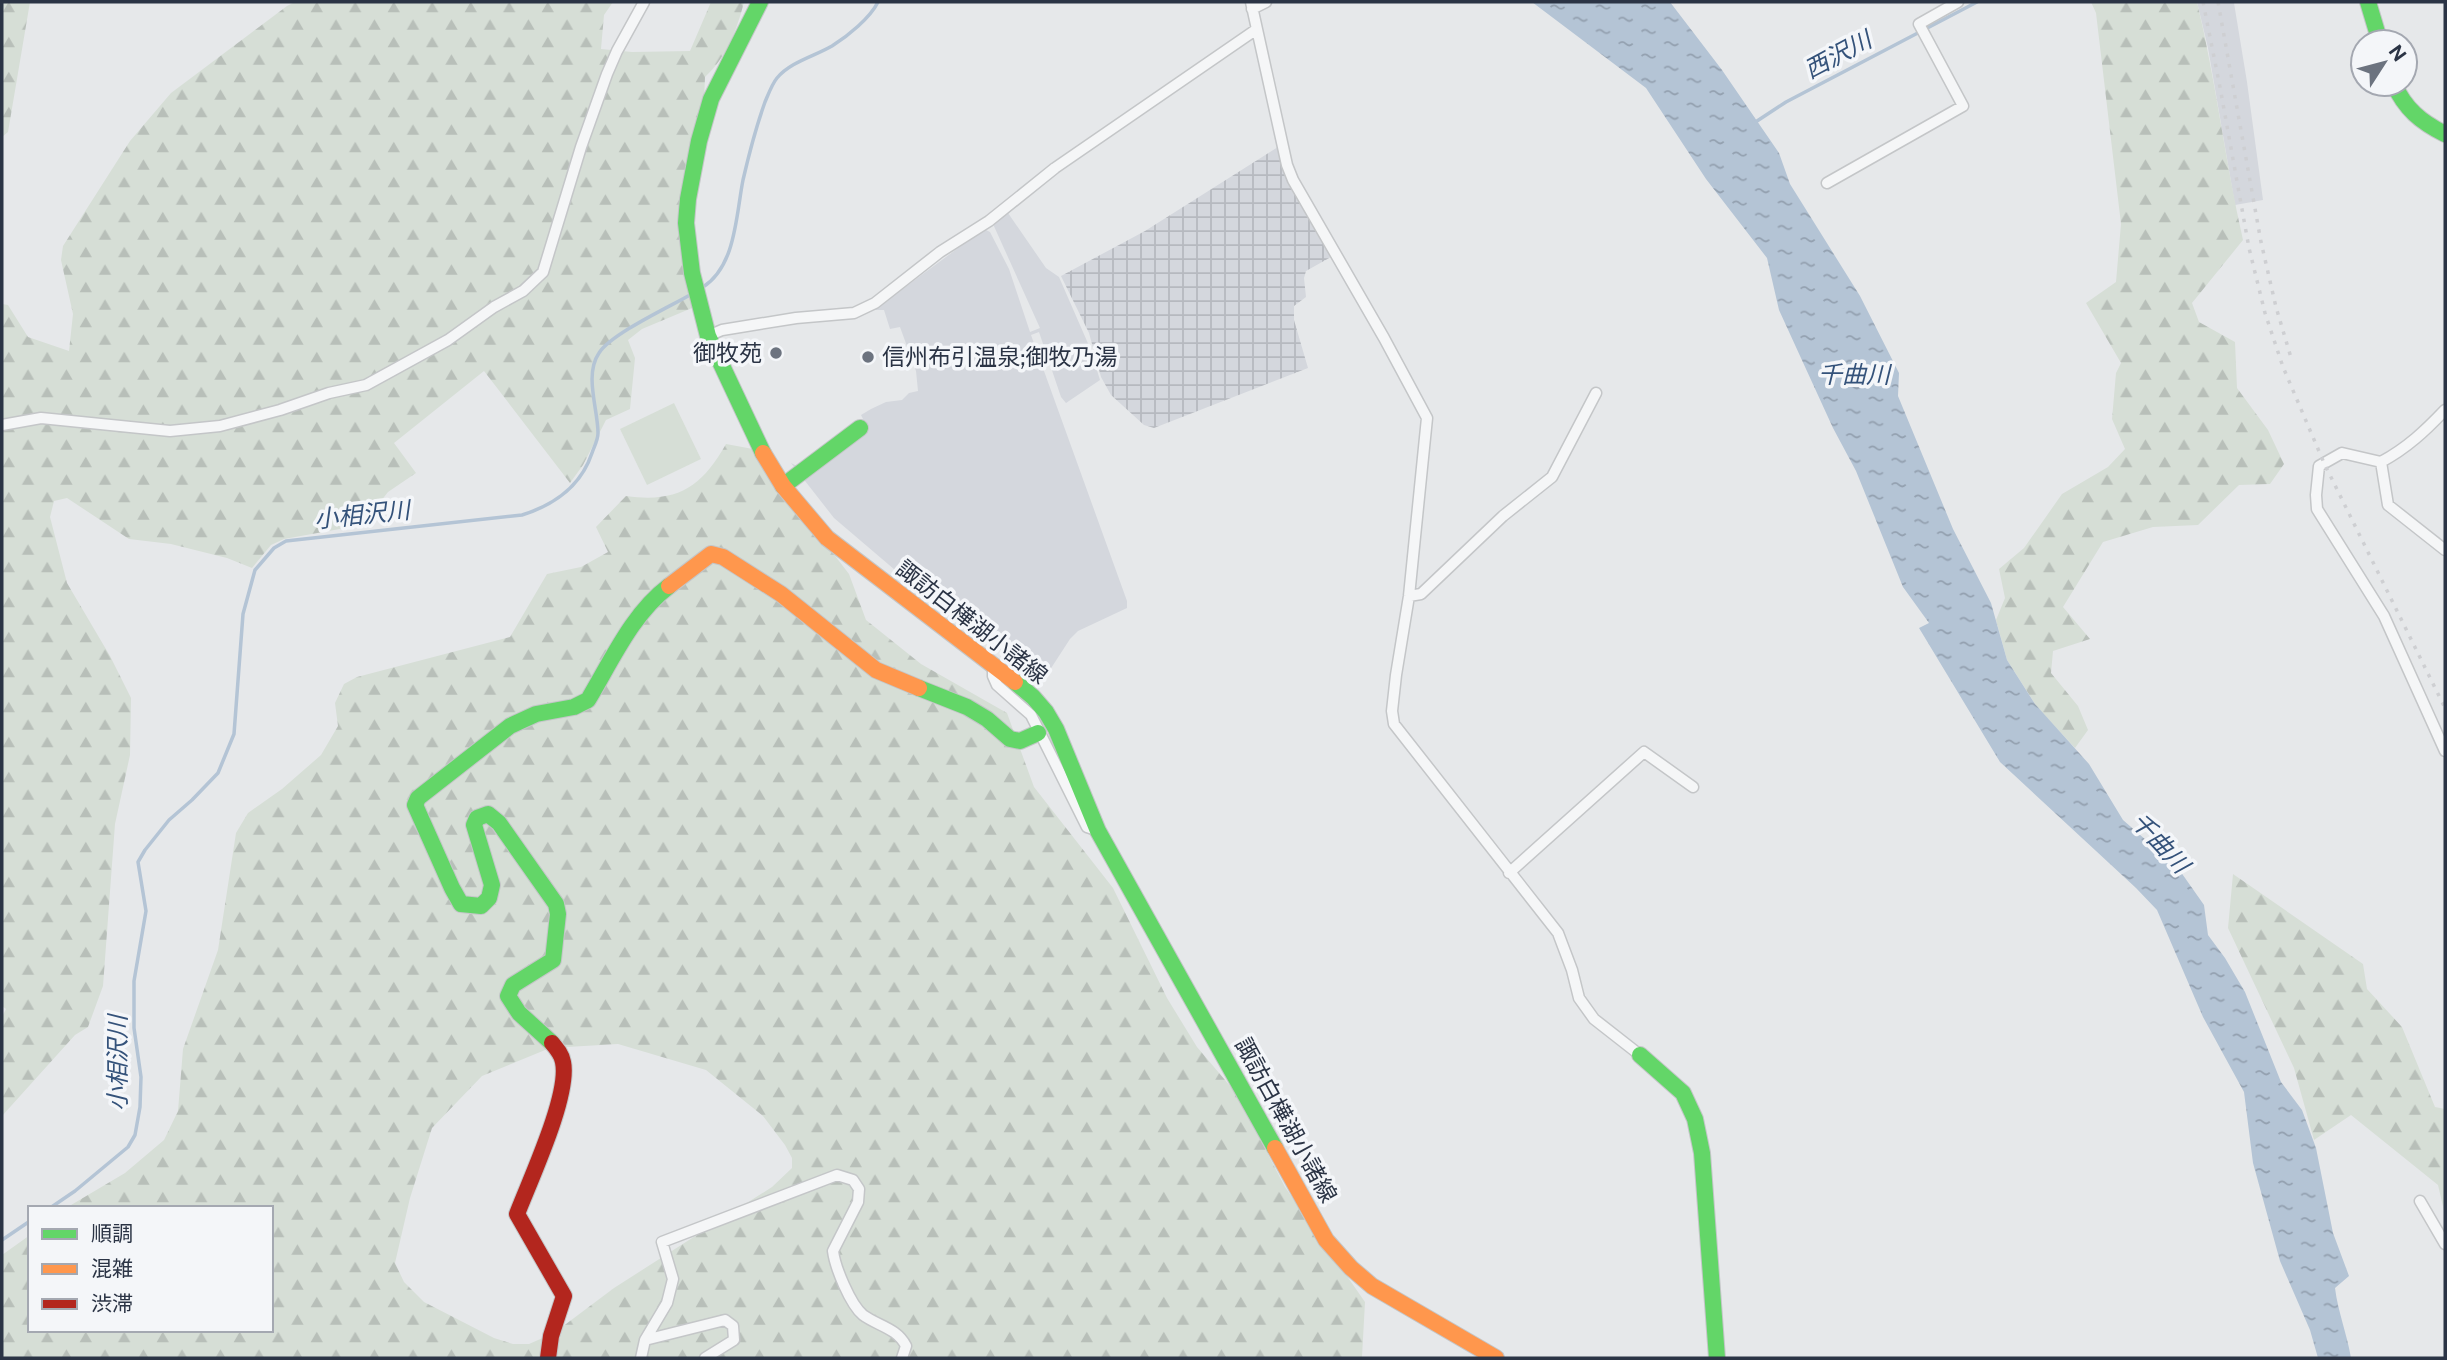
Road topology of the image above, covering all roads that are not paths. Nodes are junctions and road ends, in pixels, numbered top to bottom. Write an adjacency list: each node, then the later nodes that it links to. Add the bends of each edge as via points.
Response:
1 (644, 2): 15 (street, via 607,74 542,272 523,291 448,340 366,385 220,426 170,430 41,418)
2 (760, 2): 12 (street, 諏訪白樺湖小諸線, via 711,99 688,199 692,273)
3 (1266, 2): 6 (street)
4 (1958, 2): 11 (street, via 1919,24 1964,106)
5 (2368, 2): 7 (street)
6 (1252, 6): 8 (street)
7 (2376, 28)
8 (1257, 29): 12 (street, via 1055,168 875,303 854,313 796,318); 20 (street, via 1293,180 1427,418)
9 (2399, 98): 10 (street, via 2417,120)
10 (2445, 134)
11 (1827, 183)
12 (709, 336): 18 (street, 諏訪白樺湖小諸線, via 758,444)
13 (1596, 393): 20 (street, via 1552,477 1503,516 1421,594)
14 (2445, 410): 17 (street, via 2419,437)
15 (2, 425)
16 (860, 428): 18 (street)
17 (2381, 462): 19 (street, via 2388,505); 23 (street, via 2342,453 2319,466 2317,509 2384,616)
18 (783, 486): 21 (street, 諏訪白樺湖小諸線, via 827,538)
19 (2445, 550)
20 (1409, 596): 26 (street, via 1396,675 1394,724)
21 (993, 663): 22 (street, via 998,685 1031,715); 25 (street, 諏訪白樺湖小諸線, via 1046,712)
22 (1038, 733): 25 (street, via 1087,827); 31 (street, via 1020,741 1010,739 967,707 876,670 781,594 723,556 712,554 652,599 588,700 510,726 418,798 419,818 461,904 481,906 489,898 492,885 474,825 477,818 488,814 556,904 553,960 513,985 508,996 513,1008 544,1032 563,1063 557,1105 517,1214 564,1296)
23 (2445, 751)
24 (1693, 787): 26 (street, via 1644,752)
25 (1098, 831): 35 (street, 諏訪白樺湖小諸線, via 1326,1240 1372,1286)
26 (1509, 873): 27 (street, via 1558,933 1579,998 1594,1019)
27 (1640, 1055): 36 (street, via 1683,1093 1695,1119)
28 (2420, 1201): 29 (street)
29 (2445, 1244)
30 (645, 1340): 32 (street); 33 (street, via 725,1320 733,1326 734,1340); 34 (street, via 667,1303 673,1279 662,1242 837,1175 853,1180 859,1189 858,1202 833,1251 834,1260 859,1311 901,1336 906,1346)
31 (548, 1358)
32 (641, 1358)
33 (705, 1358)
34 (902, 1358)
35 (1496, 1358)
36 (1717, 1358)

